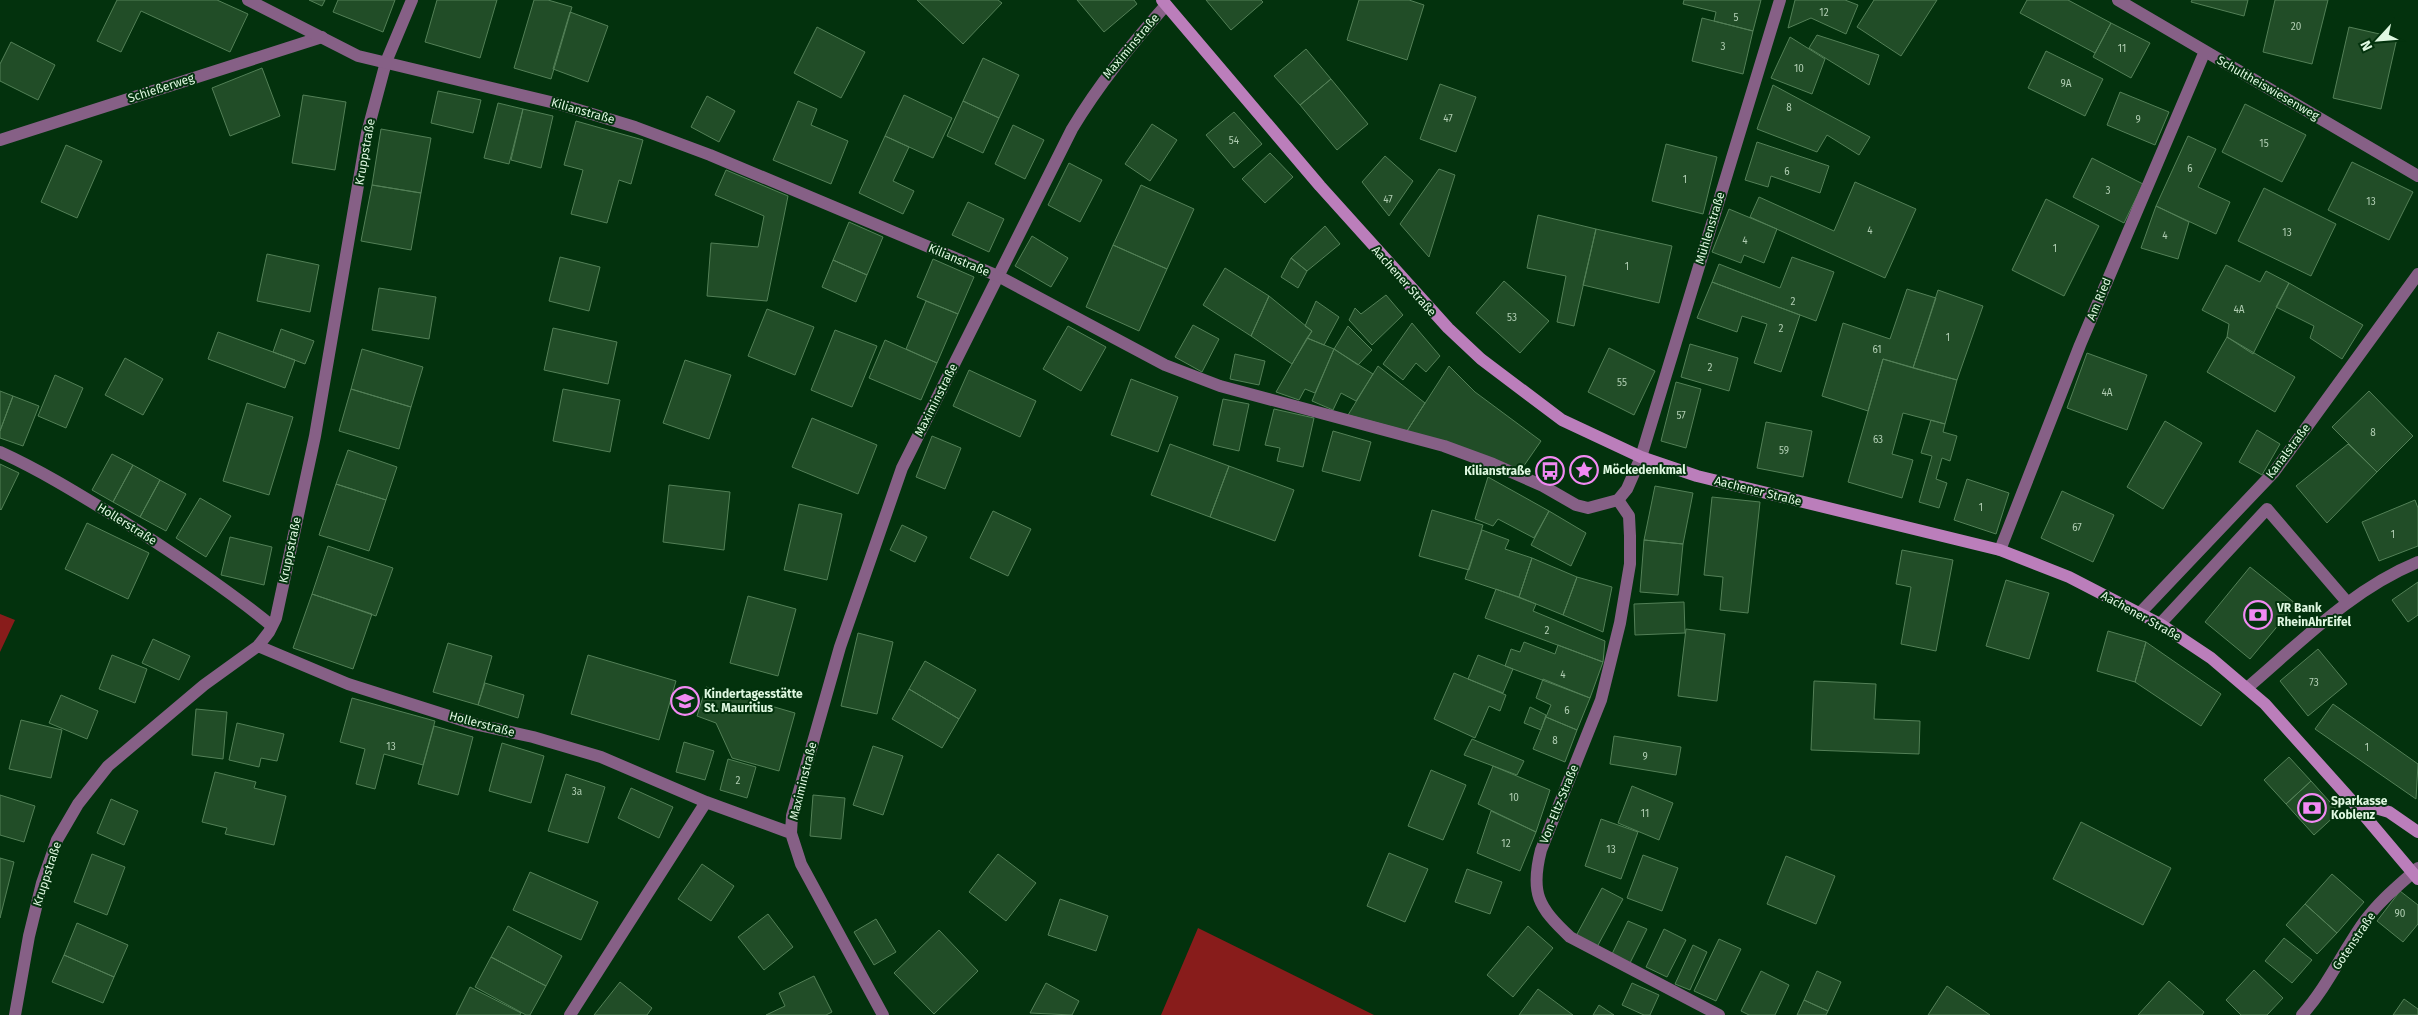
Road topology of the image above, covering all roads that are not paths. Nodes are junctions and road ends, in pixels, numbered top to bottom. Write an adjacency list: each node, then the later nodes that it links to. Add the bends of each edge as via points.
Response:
1 (248, 0): 6 (street, Kilianstraße)
2 (412, 0): 8 (street, Kruppstraße)
3 (1780, 0): 14 (street, Mühlenstraße)
4 (2118, 0): 7 (street, Schultheiswiesenweg)
5 (1164, 2): 12 (street, Maximinstraße, via 1095,91 1072,129); 14 (main road, Aachener Straße, via 1320,186 1448,328 1488,365 1562,420)
6 (322, 37): 8 (street, Kilianstraße, via 358,56); 9 (street, Schießerweg)
7 (2205, 51): 10 (street, Schultheiswiesenweg); 16 (street, Am Ried, via 2080,345)
8 (386, 62): 12 (street, Kilianstraße, via 559,104 635,127 710,155); 21 (street, Kruppstraße, via 367,132 315,436)
9 (0, 140)
10 (2418, 176)
11 (2418, 274): 19 (street, Kanalstraße, via 2274,472)
12 (998, 276): 15 (street, Kilianstraße, via 1165,364 1220,386 1444,446 1494,464 1576,505 1588,508); 27 (street, Maximinstraße, via 902,468 840,647 796,800)
13 (0, 452): 21 (street, Hollerstraße, via 72,489 177,556 240,599)
14 (1641, 457): 15 (street, via 1627,489); 16 (main road, Aachener Straße, via 1697,476)
15 (1618, 500): 32 (street, Von-Eltz-Straße, via 1629,516 1630,536 1630,564 1620,623 1601,700 1541,850 1535,876 1539,899 1552,920 1570,937)
16 (2000, 550): 19 (main road, Aachener Straße, via 2069,577)
17 (2418, 562): 18 (street, via 2377,582)
18 (2348, 602): 20 (street, via 2267,509); 23 (street)
19 (2140, 613): 20 (main road, Aachener Straße)
20 (2160, 624): 23 (main road, Aachener Straße, via 2211,658)
21 (272, 626): 22 (street, Kruppstraße)
22 (258, 646): 25 (street, Hollerstraße, via 348,684 474,724 601,757); 29 (street, Kruppstraße, via 108,766 78,804 57,840 42,883)
23 (2247, 688): 24 (main road, Aachener Straße)
24 (2352, 800): 26 (main road, via 2389,812); 28 (main road, Aachener Straße)
25 (706, 802): 27 (street, Maximinstraße); 30 (street)
26 (2418, 832)
27 (791, 833): 31 (street, Maximinstraße, via 801,864)
28 (2416, 874): 33 (street, Gotenstraße, via 2388,893 2364,922 2317,998)
29 (15, 1015)
30 (570, 1015)
31 (883, 1015)
32 (1719, 1015)
33 (2302, 1015)

